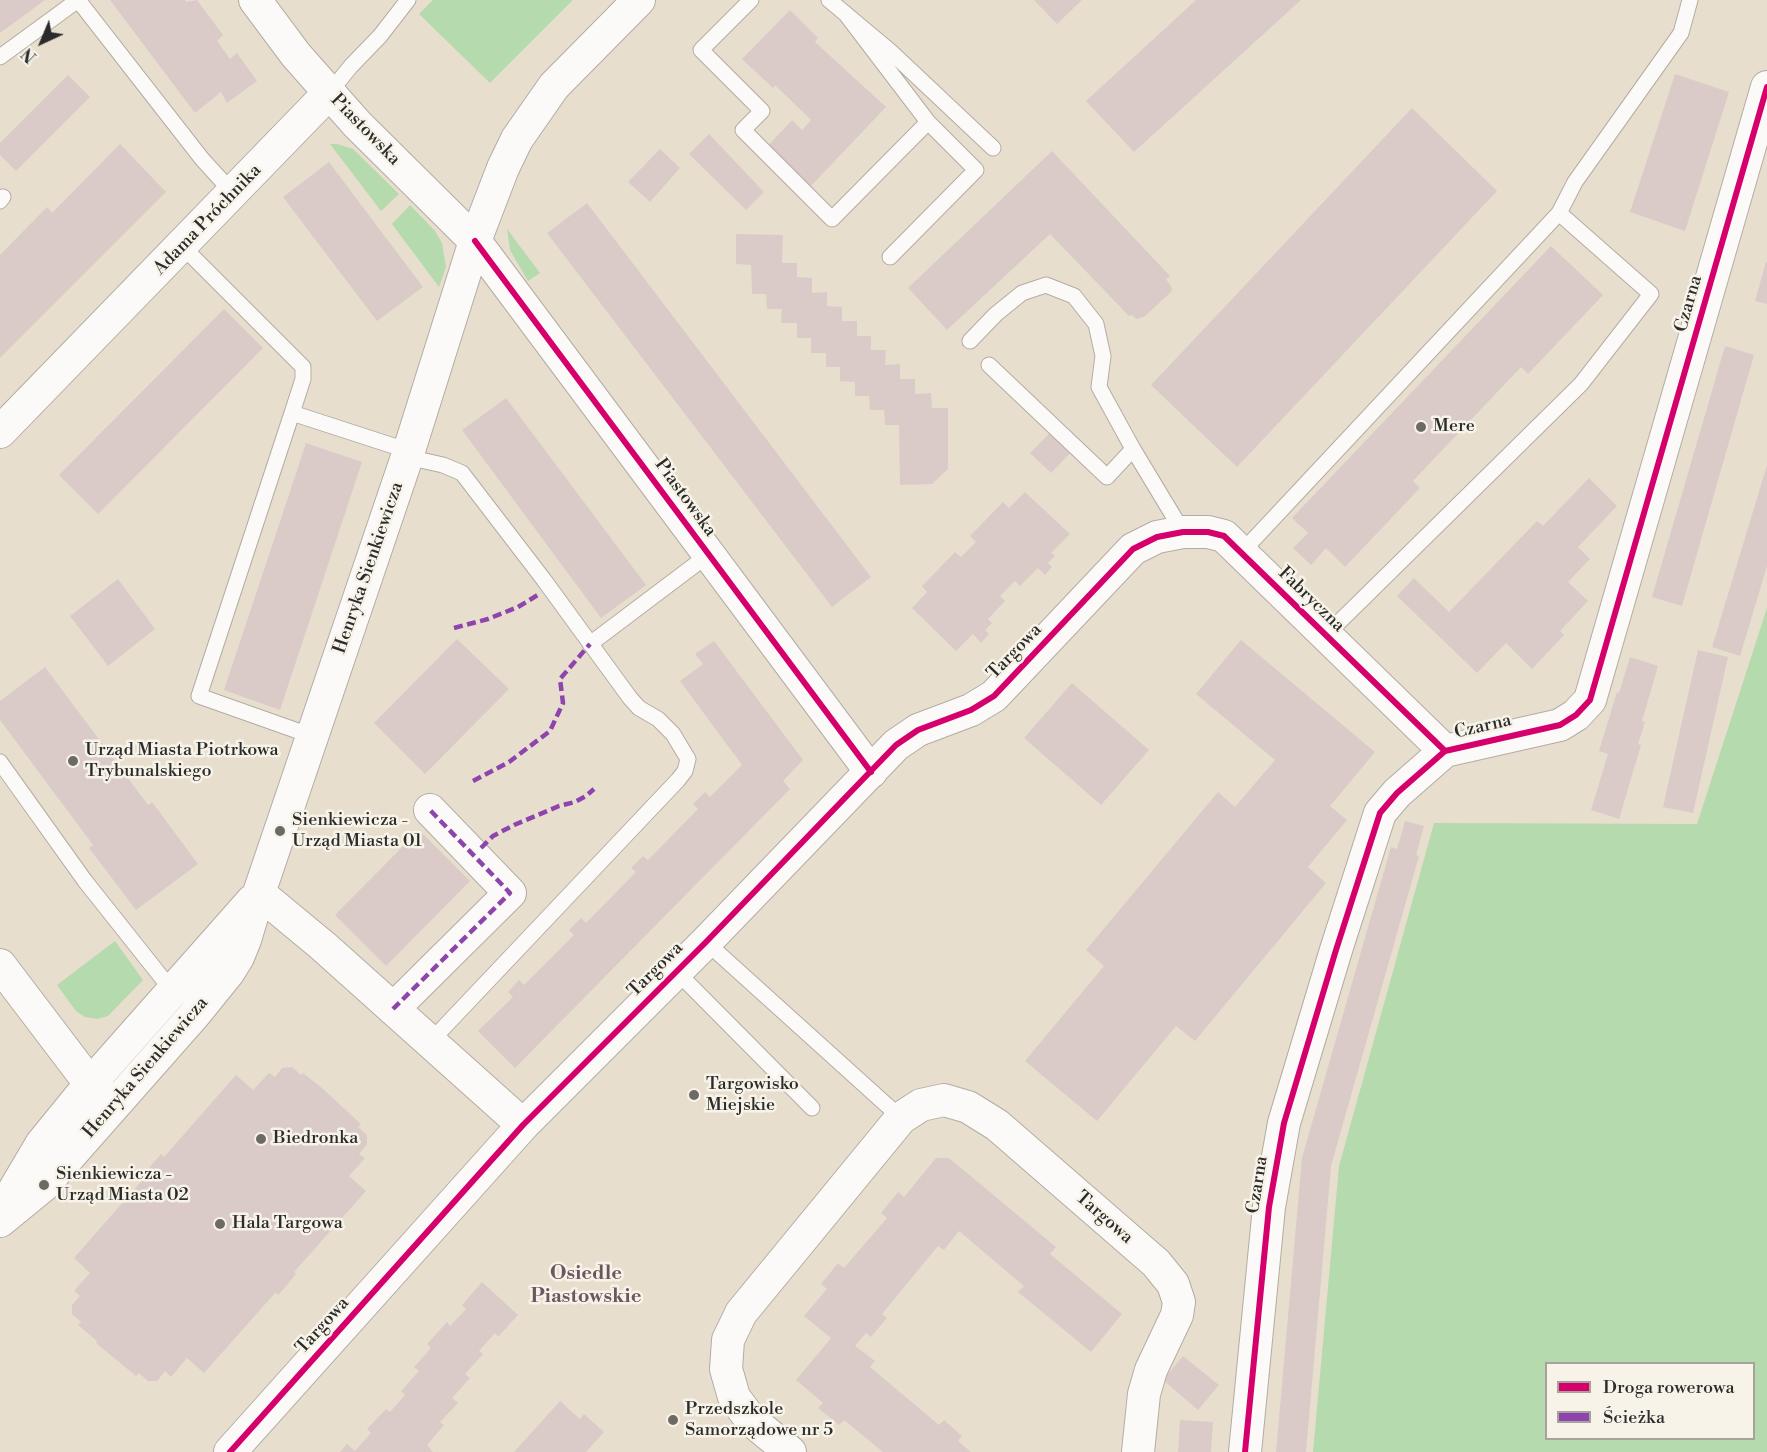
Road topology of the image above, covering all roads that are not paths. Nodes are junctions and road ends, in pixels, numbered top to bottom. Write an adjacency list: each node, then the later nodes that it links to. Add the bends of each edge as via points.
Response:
1 (255, 0): 10 (street, Piastowska)
2 (408, 0): 10 (lane, Adama Próchnika)
3 (639, 0): 15 (street, via 566,73 539,107 510,152)
4 (751, 0): 11 (lane, via 701,50 762,111 743,130 832,219)
5 (829, 0): 7 (lane)
6 (1690, 0): 14 (lane, via 1681,33 1575,182)
7 (845, 13): 11 (lane); 12 (lane)
8 (0, 57): 13 (lane, via 78,0)
9 (1767, 87): 31 (street, Czarna, via 1590,700 1560,724)
10 (329, 93): 13 (street, Adama Próchnika); 15 (street, Piastowska)
11 (928, 122): 17 (lane, via 976,170)
12 (993, 148)
13 (233, 193): 16 (street, Adama Próchnika)
14 (1559, 213): 26 (lane); 28 (lane, via 1651,294 1581,384)
15 (475, 241): 23 (street, Henryka Sienkiewicza); 27 (street, Piastowska)
16 (182, 246): 20 (lane, via 303,367); 21 (street, Adama Próchnika)
17 (890, 257)
18 (970, 341): 22 (lane, via 1022,292 1046,285 1074,296 1096,324 1103,356 1099,387)
19 (989, 365): 22 (lane, via 1107,477)
20 (292, 413): 23 (lane); 30 (lane, via 199,696)
21 (0, 432)
22 (1133, 449): 24 (lane)
23 (408, 454): 29 (lane, via 462,473); 30 (street, Henryka Sienkiewicza)
24 (1184, 532): 25 (street, Fabryczna, via 1157,537); 26 (street, Fabryczna, via 1224,536)
25 (1133, 549): 33 (street, Targowa, via 994,696 971,710 907,736)
26 (1241, 553): 28 (street, Fabryczna)
27 (708, 555): 29 (lane); 33 (street, Piastowska)
28 (1326, 635): 31 (street, Fabryczna)
29 (590, 644): 42 (lane, via 639,708 673,734 688,766)
30 (312, 736): 35 (street, Henryka Sienkiewicza)
31 (1445, 751): 52 (street, Czarna, via 1380,813 1284,1123 1269,1208)
32 (0, 762): 39 (lane, via 85,881)
33 (871, 772): 36 (street, Targowa)
34 (430, 810): 40 (street, via 510,892)
35 (259, 893): 39 (street, Henryka Sienkiewicza); 40 (street); 41 (street, Henryka Sienkiewicza, via 238,957)
36 (706, 942): 38 (street, Targowa); 46 (lane)
37 (0, 965): 43 (street)
38 (676, 972): 45 (lane); 47 (street, Targowa)
39 (172, 991): 41 (lane); 43 (street, Henryka Sienkiewicza)
40 (393, 1009): 42 (street)
41 (194, 1015): 44 (street, Henryka Sienkiewicza)
42 (430, 1042): 47 (street)
43 (91, 1083): 44 (street); 48 (street, Henryka Sienkiewicza, via 42,1143)
44 (114, 1106): 48 (street, Henryka Sienkiewicza, via 44,1185)
45 (812, 1108)
46 (901, 1118): 50 (street, Targowa, via 741,1313 728,1340 726,1369 734,1397 751,1420); 51 (street, Targowa, via 921,1105 944,1100 977,1112 1156,1263 1173,1284 1179,1302 1177,1314 1144,1394)
47 (523, 1125): 49 (street, Targowa)
48 (7, 1203)
49 (230, 1452)
50 (790, 1452)
51 (1138, 1452)
52 (1245, 1452)

